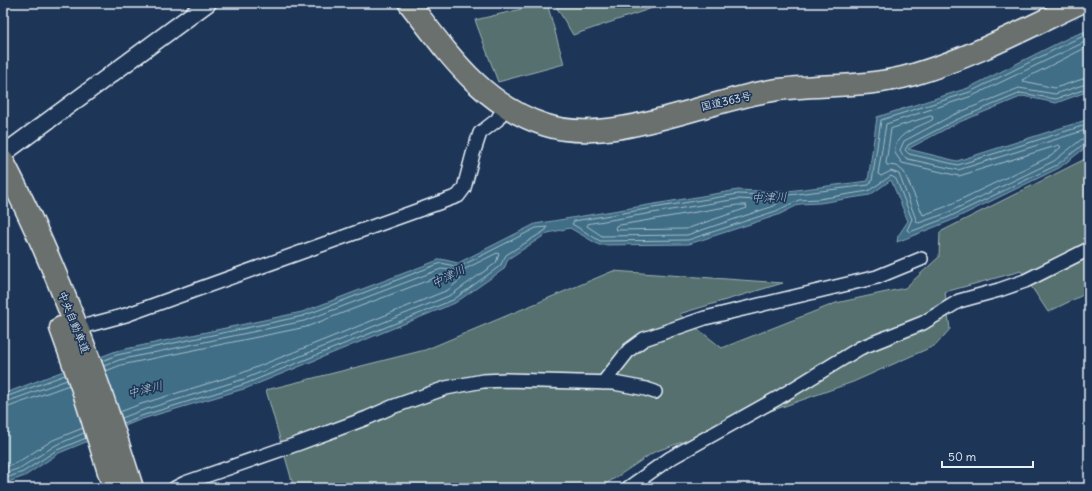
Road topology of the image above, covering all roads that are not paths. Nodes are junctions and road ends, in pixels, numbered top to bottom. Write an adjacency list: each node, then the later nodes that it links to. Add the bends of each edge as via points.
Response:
1 (208, 3): 5 (street)
2 (409, 3): 4 (highway, 国道363号, via 470,78)
3 (1080, 3): 4 (highway, 国道363号, via 970,56 877,83 775,90 717,102 637,125 598,131 559,129)
4 (505, 107): 10 (street, via 497,120 480,134 464,188 458,196 126,315)
5 (3, 154)
6 (3, 162): 14 (highway, 中央自動車道, via 75,322 99,385)
7 (3, 194): 13 (highway, 中央自動車道, via 34,260 60,325)
8 (1089, 249): 16 (street, via 1025,280 959,301 923,323 860,348 778,398 669,459)
9 (921, 260): 11 (street, via 877,277 705,318 644,339 629,350)
10 (85, 326)
11 (603, 383): 12 (street); 15 (street, via 506,380 483,381 446,388)
12 (655, 392)
13 (114, 488)
14 (132, 488)
15 (175, 488)
16 (628, 488)

